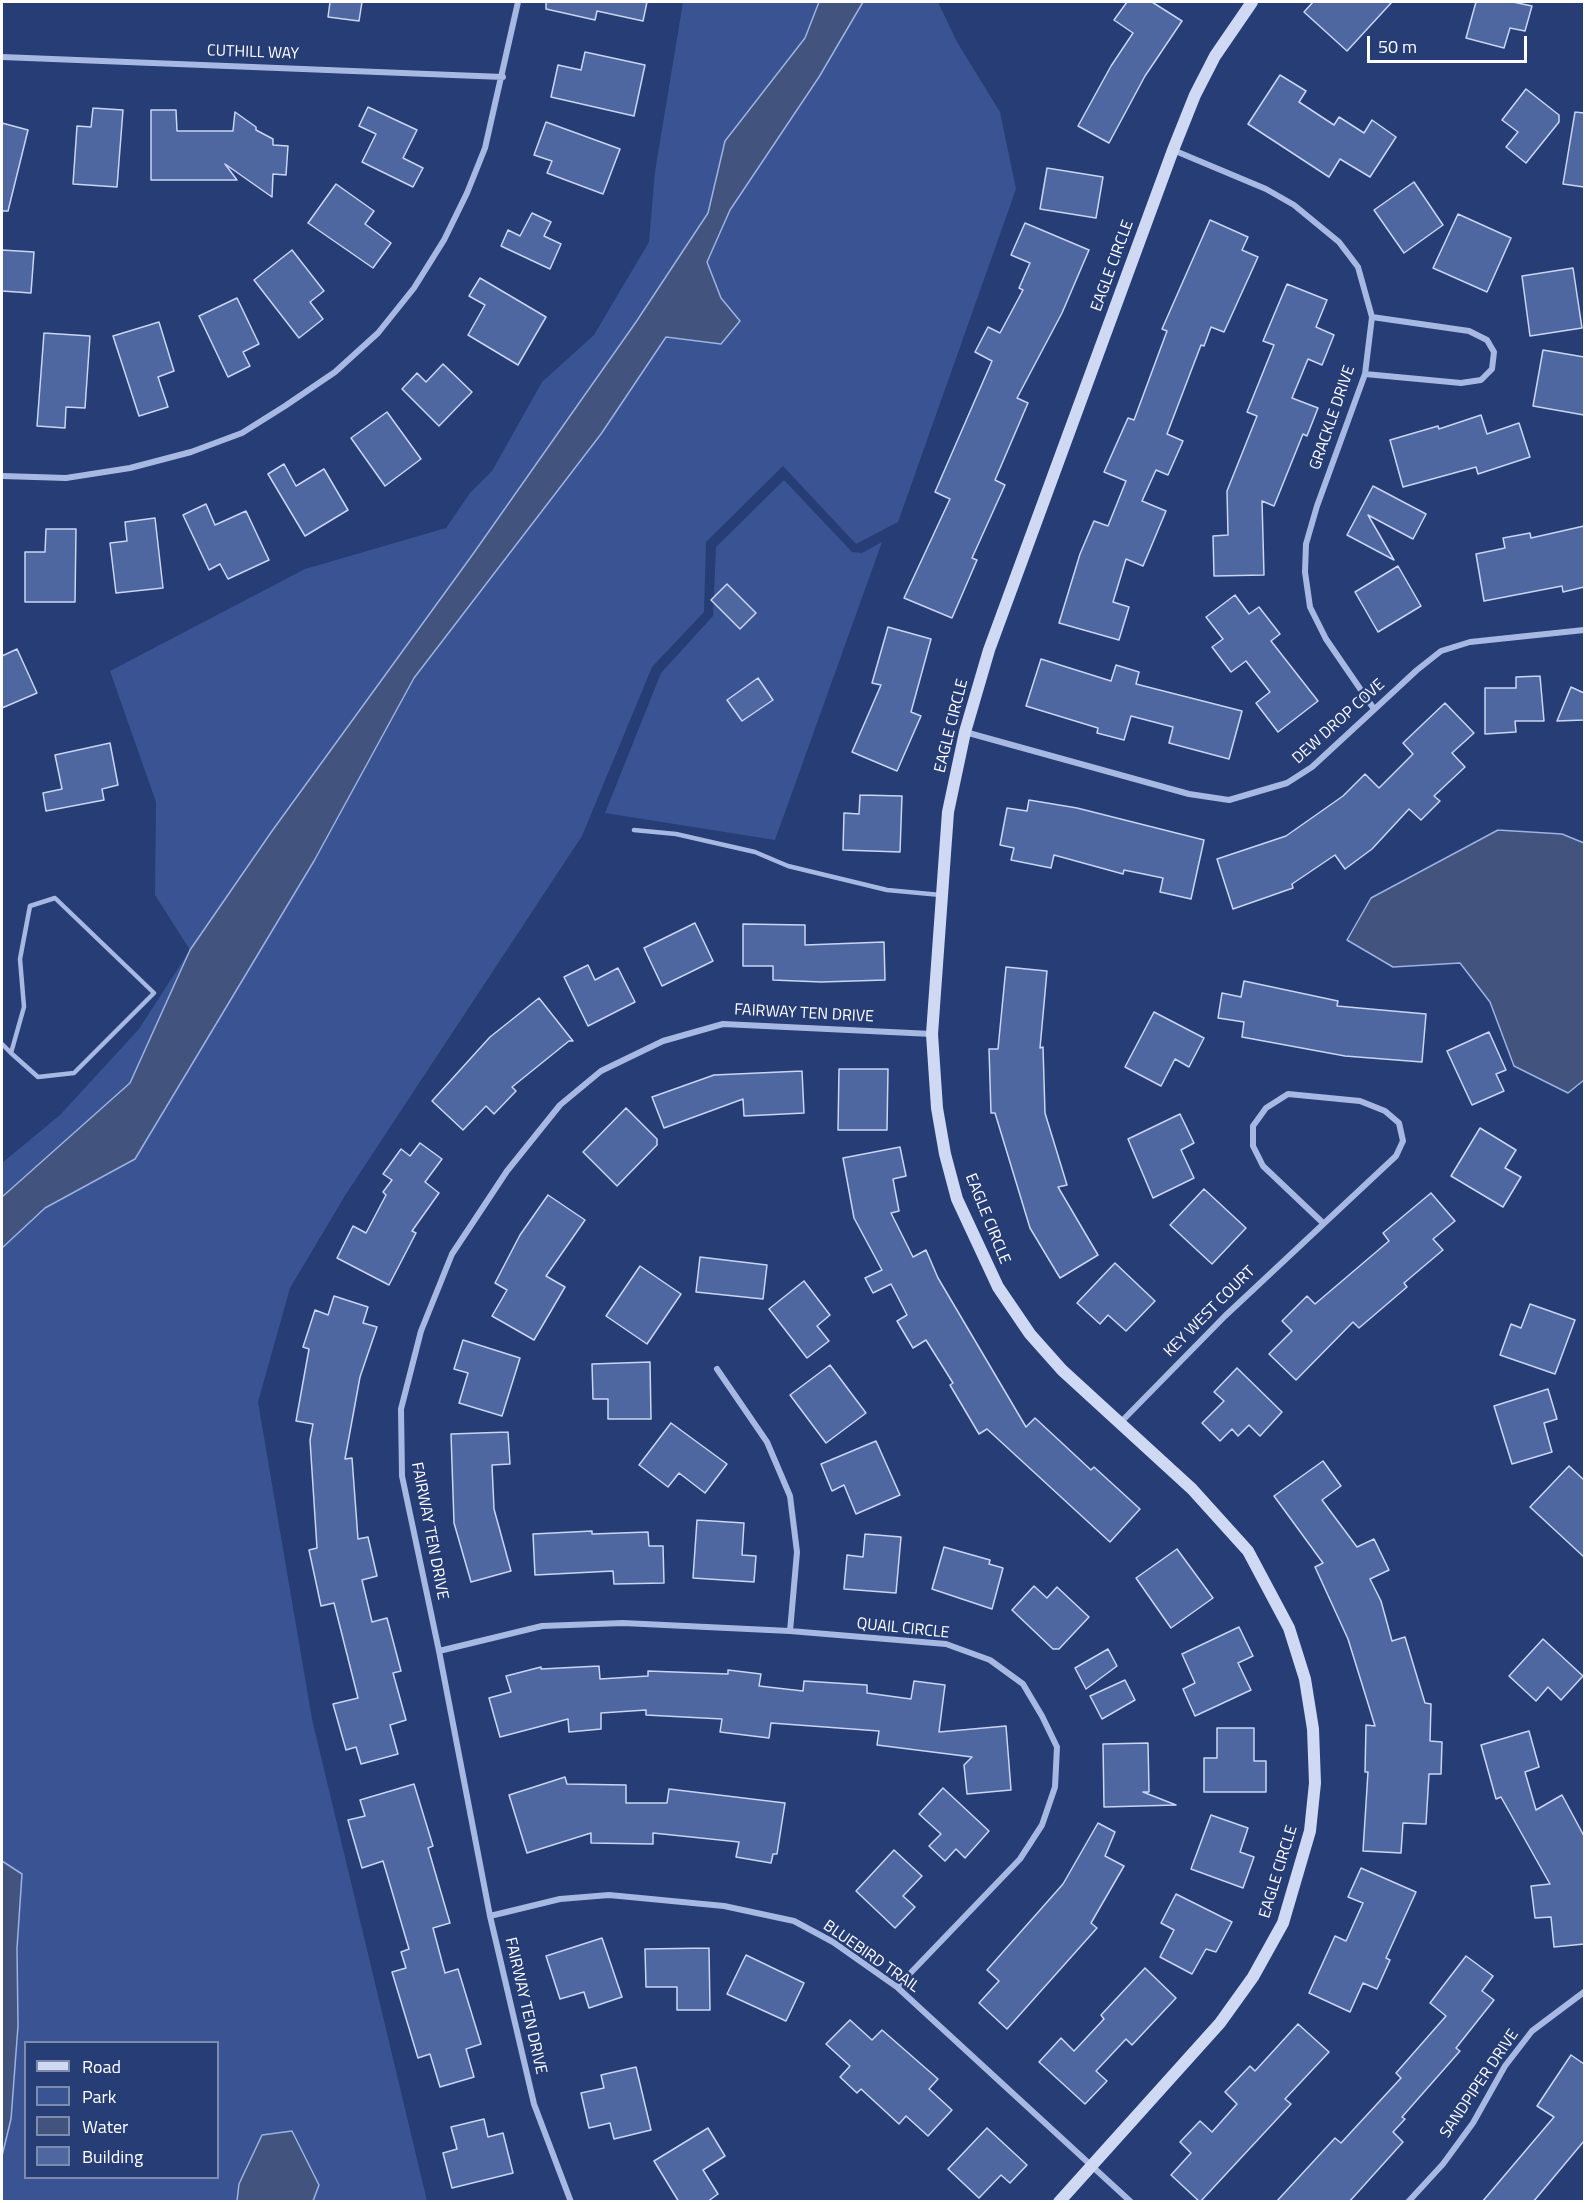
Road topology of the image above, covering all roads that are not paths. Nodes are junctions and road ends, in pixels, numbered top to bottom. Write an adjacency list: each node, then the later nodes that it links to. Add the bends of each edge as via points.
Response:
1 (518, 2): 4 (street)
2 (1251, 2): 5 (street, EAGLE CIRCLE, via 1215,56)
3 (2, 57): 4 (street, CUTHILL WAY)
4 (503, 77): 8 (street, via 485,148 444,240 414,288 378,333 335,372 242,433 191,452 130,468 66,478)
5 (1173, 150): 6 (street, GRACKLE DRIVE, via 1266,189 1318,224 1339,242 1358,267); 11 (street, EAGLE CIRCLE, via 989,650)
6 (1372, 316): 7 (street, GRACKLE DRIVE); 7 (street, via 1469,331 1486,340 1494,352 1492,369 1481,380 1461,383)
7 (1365, 374): 10 (street, GRACKLE DRIVE, via 1314,516 1306,544 1305,572 1310,607 1326,639)
8 (2, 476)
9 (1584, 630): 10 (street, DEW DROP COVE, via 1470,642 1441,651)
10 (1374, 709): 11 (street, DEW DROP COVE, via 1312,767 1287,783 1229,800 1189,794)
11 (965, 732): 13 (street, EAGLE CIRCLE, via 948,812)
12 (634, 830): 13 (lane, via 676,834 755,852 788,866 886,890)
13 (941, 895): 14 (street, EAGLE CIRCLE)
14 (933, 1034): 19 (street, EAGLE CIRCLE, via 937,1108 945,1154 976,1246 1030,1334 1062,1370); 21 (street, FAIRWAY TEN DRIVE, via 723,1024 663,1041 601,1071 560,1105 507,1171 452,1254 421,1331 401,1410 402,1476)
15 (2, 1044): 16 (lane)
16 (11, 1053): 16 (lane, via 38,1077 74,1073 154,993 56,898 30,906 20,959 24,1007)
17 (1322, 1222): 17 (street, KEY WEST COURT, via 1396,1156 1403,1141 1400,1124 1385,1111 1360,1101 1288,1095 1266,1108 1253,1126 1253,1146 1263,1166); 19 (street, KEY WEST COURT)
18 (717, 1369): 20 (street, via 767,1442 790,1496 797,1552)
19 (1120, 1423): 25 (street, EAGLE CIRCLE, via 1219,1517 1248,1551 1270,1588 1289,1628 1305,1679 1313,1729 1315,1783 1310,1831 1283,1923 1253,1977 1220,2023)
20 (790, 1631): 21 (street, QUAIL CIRCLE, via 623,1623 542,1626); 23 (street, QUAIL CIRCLE, via 946,1644 990,1660 1023,1684 1057,1748 1055,1787 1042,1825 1020,1859)
21 (440, 1651): 22 (street, FAIRWAY TEN DRIVE)
22 (490, 1916): 23 (street, BLUEBIRD TRAIL, via 560,1899 609,1895 724,1906 794,1921 833,1942); 26 (street, FAIRWAY TEN DRIVE, via 534,2104)
23 (897, 1987): 25 (street, BLUEBIRD TRAIL)
24 (1584, 1992): 29 (street, SANDPIPER DRIVE, via 1532,2031 1505,2066 1473,2123)
25 (1092, 2167): 27 (street, EAGLE CIRCLE); 28 (street, BLUEBIRD TRAIL)
26 (571, 2202)
27 (1059, 2202)
28 (1131, 2202)
29 (1408, 2202)

